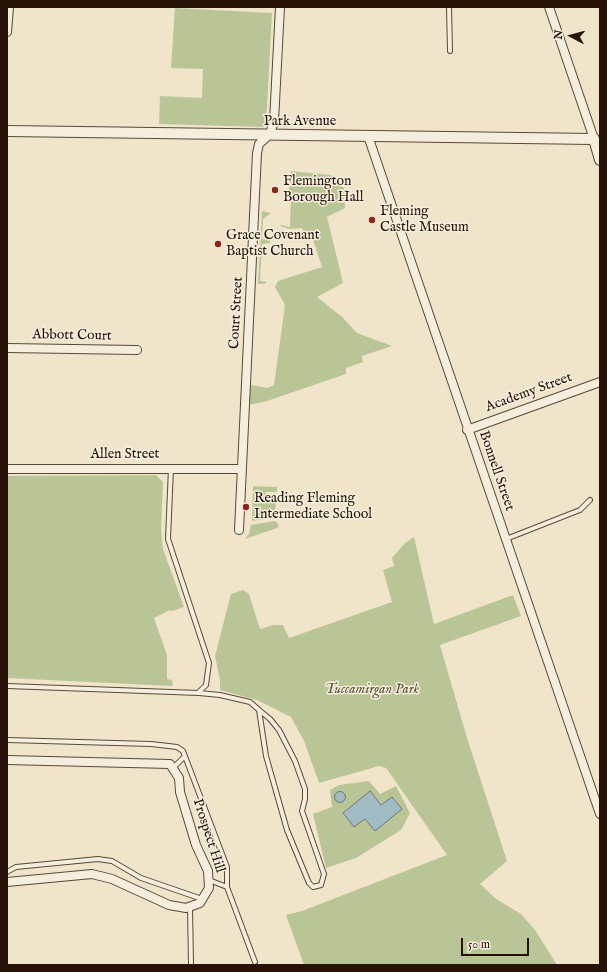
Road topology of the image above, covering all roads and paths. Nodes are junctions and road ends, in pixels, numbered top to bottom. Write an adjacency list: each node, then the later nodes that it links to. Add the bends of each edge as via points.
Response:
1 (8, 7): 5 (street)
2 (280, 7): 8 (street, Court Street, via 274,121)
3 (449, 7): 6 (lane)
4 (549, 7): 10 (street)
5 (7, 32)
6 (450, 51)
7 (7, 131): 8 (street, Park Avenue)
8 (267, 136): 9 (street, Park Avenue); 18 (street, Court Street, via 259,144 257,153)
9 (368, 136): 10 (street, Park Avenue); 15 (street, Bonnell Street)
10 (594, 139): 11 (street)
11 (600, 160)
12 (7, 348): 13 (street, Abbott Court)
13 (137, 350)
14 (600, 382): 15 (street, Academy Street)
15 (468, 430): 21 (street, Bonnell Street)
16 (171, 468): 17 (street, Allen Street); 18 (street, Allen Street); 23 (lane, via 168,539 210,663 206,685)
17 (7, 469)
18 (242, 469): 20 (street, Court Street)
19 (590, 500): 21 (lane, via 580,510)
20 (239, 530)
21 (506, 539): 29 (street, Bonnell Street)
22 (7, 686): 23 (lane)
23 (199, 693): 24 (lane, via 250,702)
24 (259, 710): 24 (lane, via 266,756 287,830 309,883 313,887 321,885 324,874 302,811 306,799 305,789 295,761 279,730)
25 (7, 740): 26 (lane, via 151,744 177,747)
26 (185, 756): 28 (lane); 33 (lane, via 228,867)
27 (7, 760): 28 (street, via 170,764)
28 (173, 768): 31 (street, Prospect Hill, via 180,778 180,792)
29 (600, 814)
30 (7, 872): 34 (lane, via 16,867 98,859 112,861 141,878)
31 (209, 880): 33 (lane); 34 (street, Prospect Hill, via 209,888)
32 (7, 882): 35 (street, via 92,874 112,879 170,905)
33 (227, 887): 36 (lane)
34 (202, 899): 35 (street, via 200,903)
35 (190, 907): 37 (lane)
36 (256, 962)
37 (191, 965)

